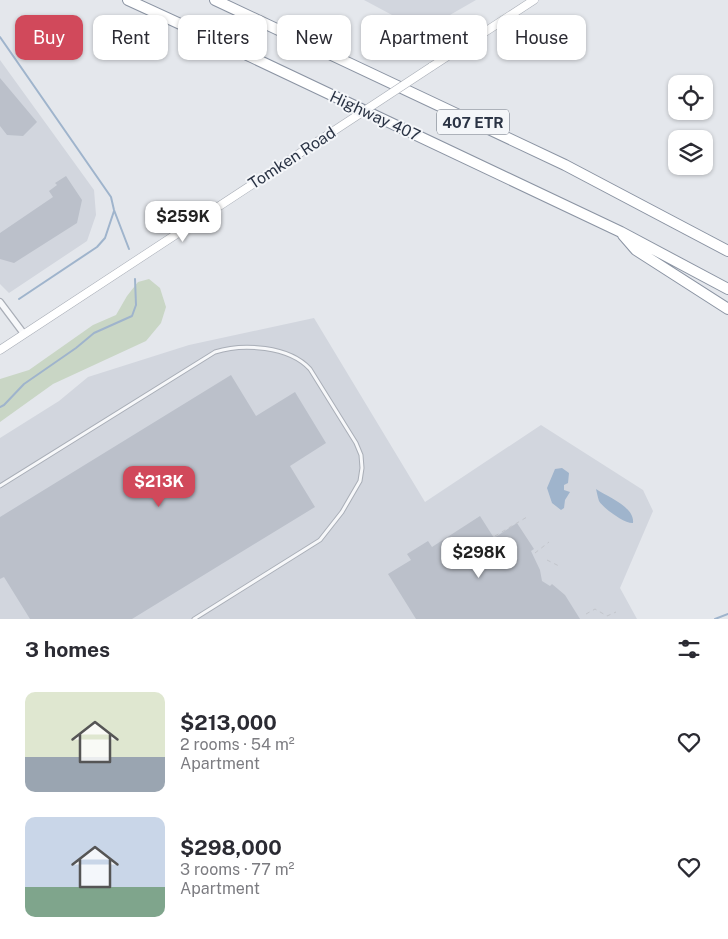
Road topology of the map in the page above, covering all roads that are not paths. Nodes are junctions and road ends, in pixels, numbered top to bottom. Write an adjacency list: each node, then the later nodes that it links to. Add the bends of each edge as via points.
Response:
1 (120, 0): 5 (highway)
2 (128, 0): 5 (highway, Highway 407 / 407 ETR)
3 (215, 0): 7 (highway, 407 ETR, via 565,166)
4 (534, 0): 11 (main road, Tomken Road, bridge)
5 (154, 12): 6 (highway, Highway 407 / 407 ETR)
6 (621, 232): 8 (highway, Highway 407 / 407 ETR); 10 (highway, via 636,250)
7 (728, 251)
8 (728, 289)
9 (0, 302): 11 (street)
10 (728, 308)
11 (24, 334): 12 (main road, Tomken Road)
12 (0, 350)
13 (0, 486): 14 (lane, via 215,352 239,347 259,348 295,356 303,361 356,443 361,455 360,481 320,540)
14 (194, 619)

